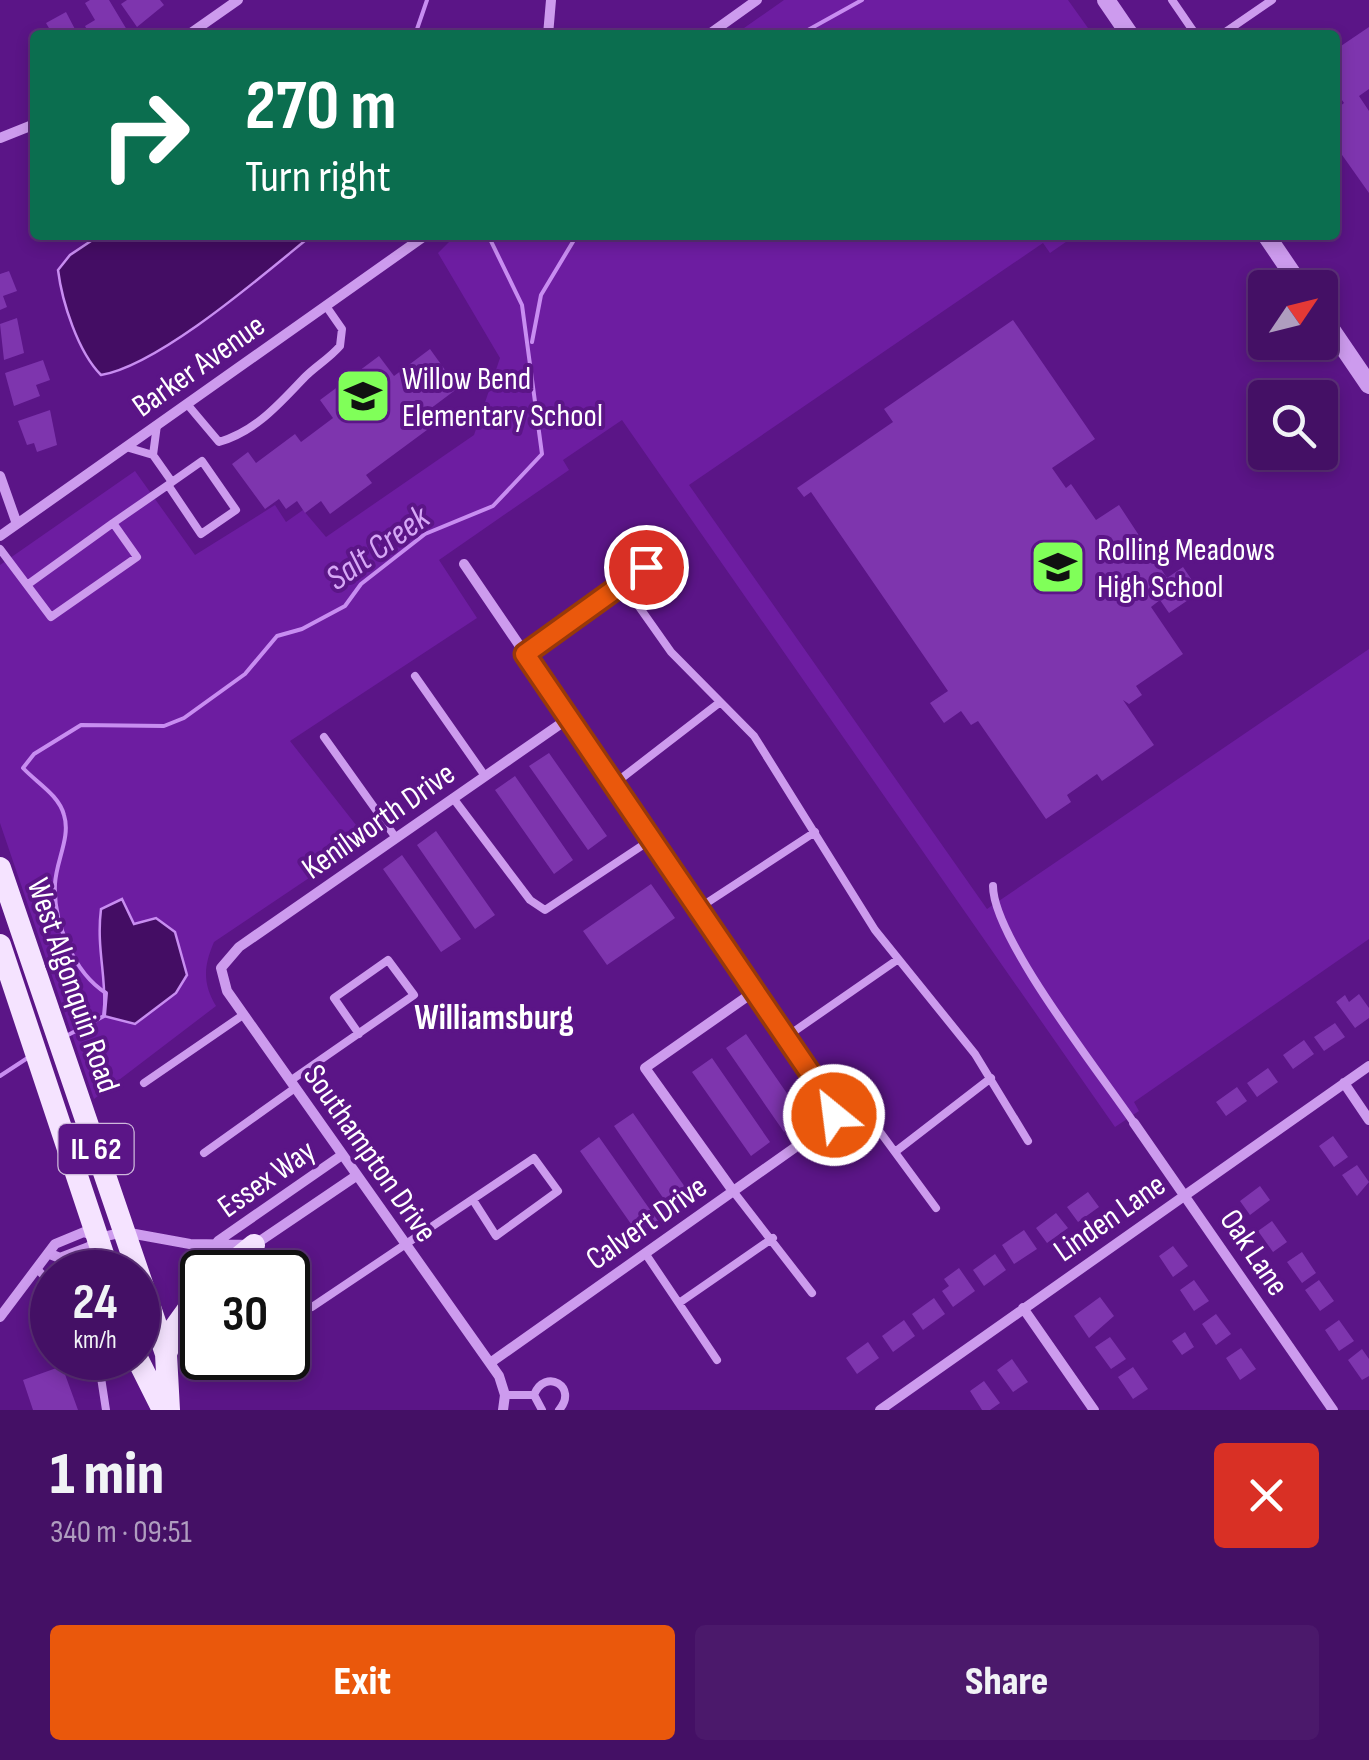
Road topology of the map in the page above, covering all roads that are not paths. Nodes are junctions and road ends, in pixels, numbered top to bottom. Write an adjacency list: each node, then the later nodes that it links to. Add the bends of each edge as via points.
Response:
1 (238, 0): 7 (street)
2 (550, 0): 8 (street)
3 (758, 0): 9 (street)
4 (1106, 0): 10 (street)
5 (1172, 0): 11 (lane)
6 (1272, 0): 12 (lane)
7 (195, 30)
8 (548, 30)
9 (715, 30)
10 (1127, 30)
11 (1193, 30)
12 (1228, 30)
13 (30, 126): 14 (street)
14 (0, 138)
15 (419, 240): 18 (street, Barker Avenue)
16 (1269, 240): 17 (street)
17 (1290, 270)
18 (326, 306): 21 (street, Barker Avenue); 21 (lane, via 342,330 340,346 257,423 219,442)
19 (1338, 339): 20 (street)
20 (1369, 384)
21 (187, 404): 22 (street, Barker Avenue)
22 (158, 424): 23 (street, Barker Avenue); 24 (lane)
23 (126, 447): 24 (lane); 28 (street, Barker Avenue)
24 (153, 455): 26 (lane)
25 (0, 476): 28 (street)
26 (170, 484): 26 (lane, via 202,534 236,510 202,461); 27 (lane)
27 (114, 523): 34 (lane); 34 (lane, via 137,557 50,618)
28 (17, 524): 29 (street, Barker Avenue)
29 (0, 536)
30 (0, 549): 34 (lane)
31 (670, 550): 33 (lane)
32 (464, 564): 35 (street)
33 (623, 584): 35 (lane); 37 (lane, via 671,652)
34 (27, 585)
35 (525, 654): 38 (street)
36 (415, 676): 40 (lane)
37 (719, 703): 41 (lane); 43 (lane, via 754,736)
38 (569, 718): 40 (street, Kenilworth Drive); 41 (street)
39 (324, 737): 44 (lane)
40 (485, 776): 42 (street, Kenilworth Drive)
41 (614, 784): 45 (street)
42 (453, 798): 44 (street, Kenilworth Drive); 45 (lane, via 530,900 545,910)
43 (815, 832): 48 (lane); 50 (lane)
44 (396, 838): 51 (street, Kenilworth Drive, via 239,947)
45 (652, 840): 48 (street)
46 (0, 868): 73 (main road, West Algonquin Road / IL 62)
47 (992, 886): 63 (lane, via 993,906 1011,941)
48 (698, 908): 52 (street)
49 (1, 949): 74 (main road, West Algonquin Road / IL 62)
50 (897, 960): 55 (lane); 57 (lane)
51 (221, 968): 53 (street, Southampton Drive)
52 (755, 991): 55 (street); 69 (street, via 646,1068)
53 (243, 1015): 58 (lane); 60 (street, Southampton Drive)
54 (360, 1034): 54 (lane, via 414,995 388,960 334,998); 60 (lane)
55 (786, 1037): 61 (street, via 830,1102)
56 (1369, 1066): 59 (street, Linden Lane)
57 (991, 1078): 64 (lane); 65 (lane)
58 (144, 1082)
59 (1344, 1083): 62 (street); 70 (street, Linden Lane)
60 (293, 1084): 66 (lane); 67 (street, Southampton Drive)
61 (832, 1118): 65 (lane, via 872,1121); 69 (street, Calvert Drive)
62 (1369, 1120)
63 (1134, 1123): 70 (street, Oak Lane)
64 (1028, 1142)
65 (895, 1152): 72 (lane)
66 (204, 1153)
67 (342, 1155): 68 (street, Southampton Drive); 76 (street, Essex Way)
68 (356, 1176): 77 (street, Essex Way); 78 (street, Southampton Drive)
69 (733, 1190): 75 (lane); 82 (street, Calvert Drive)
70 (1184, 1194): 87 (street, Linden Lane); 104 (street, Oak Lane)
71 (473, 1200): 71 (lane, via 534,1158 558,1191 496,1236); 78 (lane)
72 (936, 1208)
73 (124, 1232): 74 (street, Essex Way); 76 (street, Essex Way, via 190,1244); 90 (main road, West Algonquin Road / IL 62)
74 (97, 1238): 79 (street, Essex Way, via 84,1232); 80 (main road, West Algonquin Road / IL 62)
75 (774, 1238): 84 (lane); 85 (lane)
76 (218, 1241): 77 (street, Essex Way)
77 (254, 1246): 81 (main road)
78 (406, 1246): 86 (lane); 92 (street, Southampton Drive)
79 (52, 1250)
80 (101, 1250)
81 (249, 1250)
82 (646, 1253): 85 (lane); 92 (street, Calvert Drive)
83 (30, 1280): 88 (street)
84 (812, 1292)
85 (679, 1303): 91 (lane)
86 (312, 1308)
87 (1023, 1308): 102 (street, Linden Lane); 103 (street)
88 (0, 1317)
89 (180, 1320): 90 (main road)
90 (166, 1354): 98 (main road, West Algonquin Road / IL 62)
91 (718, 1360)
92 (490, 1363): 95 (street, Southampton Drive)
93 (101, 1380): 97 (lane)
94 (149, 1380): 98 (main road, West Algonquin Road / IL 62)
95 (505, 1394): 96 (lane); 99 (street)
96 (534, 1395): 100 (lane); 101 (lane, via 542,1382 558,1382 567,1396)
97 (106, 1410)
98 (166, 1410)
99 (503, 1410)
100 (542, 1410)
101 (559, 1410)
102 (880, 1410)
103 (1094, 1410)
104 (1333, 1410)

